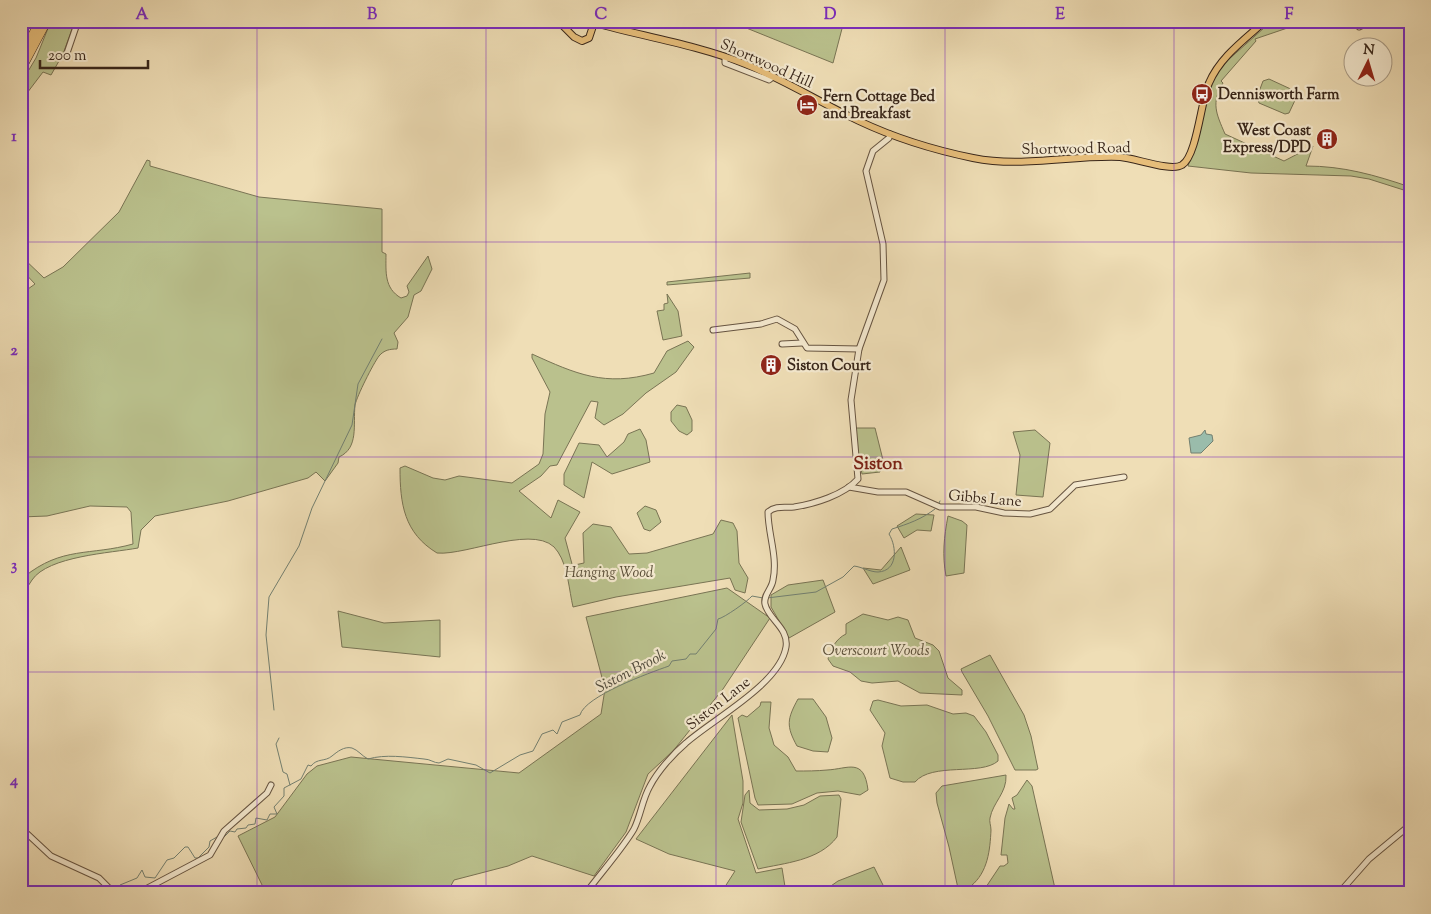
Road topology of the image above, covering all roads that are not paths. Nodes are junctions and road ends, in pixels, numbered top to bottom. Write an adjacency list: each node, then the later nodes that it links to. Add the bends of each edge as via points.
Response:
1 (40, 21): 10 (highway)
2 (47, 21): 11 (highway)
3 (78, 21): 9 (street)
4 (558, 21): 8 (main road, Shortwood Hill, via 574,38 582,41 589,38)
5 (1264, 21): 12 (main road, Shortwood Road, via 1222,60 1204,96 1188,158 1175,167 1116,157 992,161)
6 (1354, 21): 7 (street, via 1359,27)
7 (1364, 21)
8 (591, 22): 12 (main road, Shortwood Hill, via 725,57 773,76 860,122)
9 (67, 53)
10 (21, 56)
11 (21, 70)
12 (888, 133): 16 (street, via 889,138 870,157 866,179 881,230 884,280)
13 (713, 330): 14 (street, via 777,319 795,329)
14 (802, 343): 15 (street); 16 (street, via 807,348)
15 (782, 344)
16 (860, 350): 17 (street, via 850,409)
17 (859, 474): 19 (street, Siston Lane); 20 (street)
18 (1124, 477): 20 (street, Gibbs Lane, via 1075,485 1050,508 1030,514 976,507 940,507 906,492)
19 (849, 487): 20 (street, Gibbs Lane); 26 (street, Siston Lane, via 809,504 779,507 768,512 774,565 773,581 765,598 767,609 786,639 786,648 755,692 686,743 667,763 650,785 634,829)
20 (867, 489)
21 (271, 785): 25 (street, via 267,793 224,831 210,855)
22 (1410, 825): 27 (street, via 1369,859)
23 (21, 828): 24 (street, via 51,856 99,878)
24 (114, 893)
25 (138, 893)
26 (586, 893)
27 (1339, 893)

